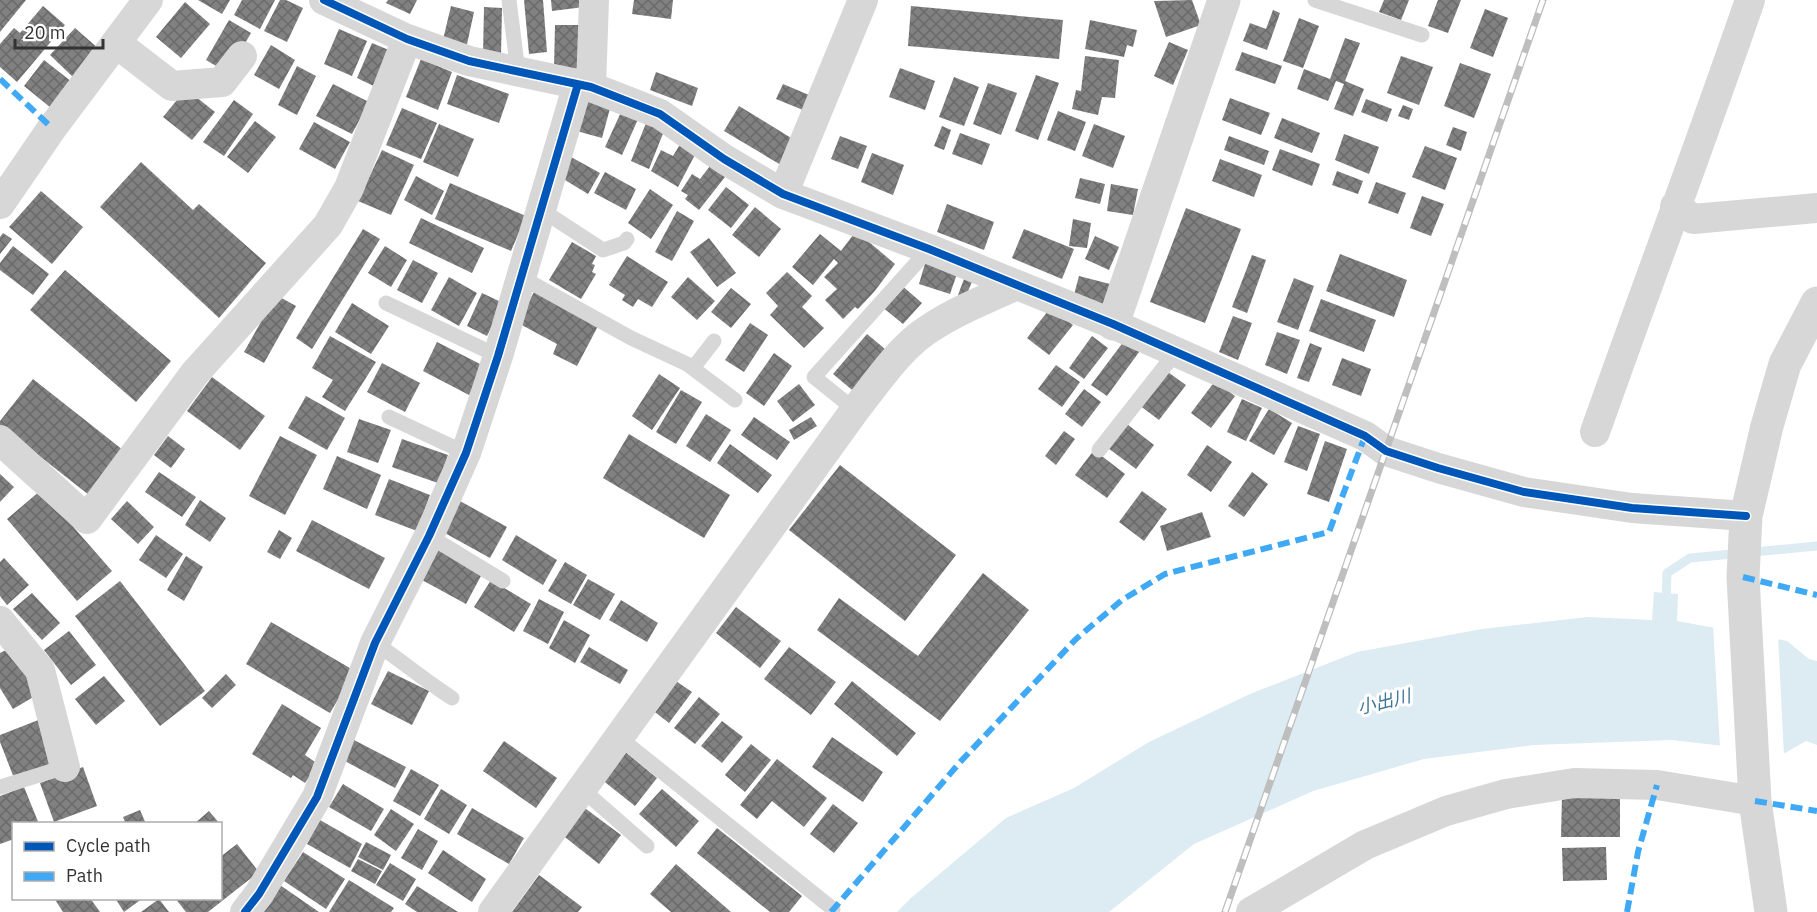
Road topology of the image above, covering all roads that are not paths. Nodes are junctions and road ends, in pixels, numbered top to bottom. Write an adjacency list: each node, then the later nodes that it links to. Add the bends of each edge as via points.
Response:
1 (148, 0): 11 (street)
2 (324, 0): 10 (street)
3 (509, 0): 13 (lane)
4 (594, 0): 14 (street)
5 (863, 0): 15 (street)
6 (1224, 0): 26 (street)
7 (1315, 0): 9 (lane)
8 (1750, 0): 17 (street)
9 (1422, 35)
10 (407, 39): 13 (street, via 469,61); 35 (street, via 349,188 328,225 195,373 87,519)
11 (116, 43): 12 (street, via 172,86 222,82); 16 (street)
12 (242, 56)
13 (518, 72): 14 (street)
14 (584, 85): 15 (street, via 660,114); 19 (street)
15 (783, 194): 21 (street)
16 (0, 204)
17 (1675, 206): 18 (street, via 1693,219); 34 (street)
18 (1817, 208)
19 (540, 209): 20 (lane, via 603,250); 22 (street)
20 (627, 239)
21 (929, 249): 23 (street); 32 (lane, via 814,377)
22 (521, 277): 29 (street); 30 (lane)
23 (1017, 285): 26 (street); 32 (street, via 953,314 918,337)
24 (386, 303): 29 (lane)
25 (1817, 303): 38 (street, via 1785,364)
26 (1113, 324): 28 (street)
27 (714, 341): 30 (lane)
28 (1176, 352): 36 (lane); 38 (street, via 1365,436 1386,451 1438,468 1524,492 1632,508)
29 (498, 356): 37 (street)
30 (693, 368): 31 (lane)
31 (735, 400)
32 (855, 410): 44 (street)
33 (389, 417): 37 (lane)
34 (1595, 432)
35 (0, 440)
36 (1100, 450)
37 (466, 453): 39 (street)
38 (1746, 516): 48 (street, via 1743,577)
39 (429, 536): 40 (lane); 42 (street)
40 (503, 581)
41 (0, 621): 45 (street, via 40,670)
42 (375, 643): 43 (lane); 51 (street, via 317,797)
43 (452, 698)
44 (620, 738): 47 (street); 50 (lane)
45 (65, 767): 46 (lane)
46 (0, 787)
47 (582, 790): 49 (lane); 52 (street)
48 (1755, 794): 53 (street, via 1586,783 1506,794 1446,811 1365,845); 54 (street)
49 (647, 846)
50 (833, 909)
51 (245, 912)
52 (493, 912)
53 (1251, 912)
54 (1771, 912)

